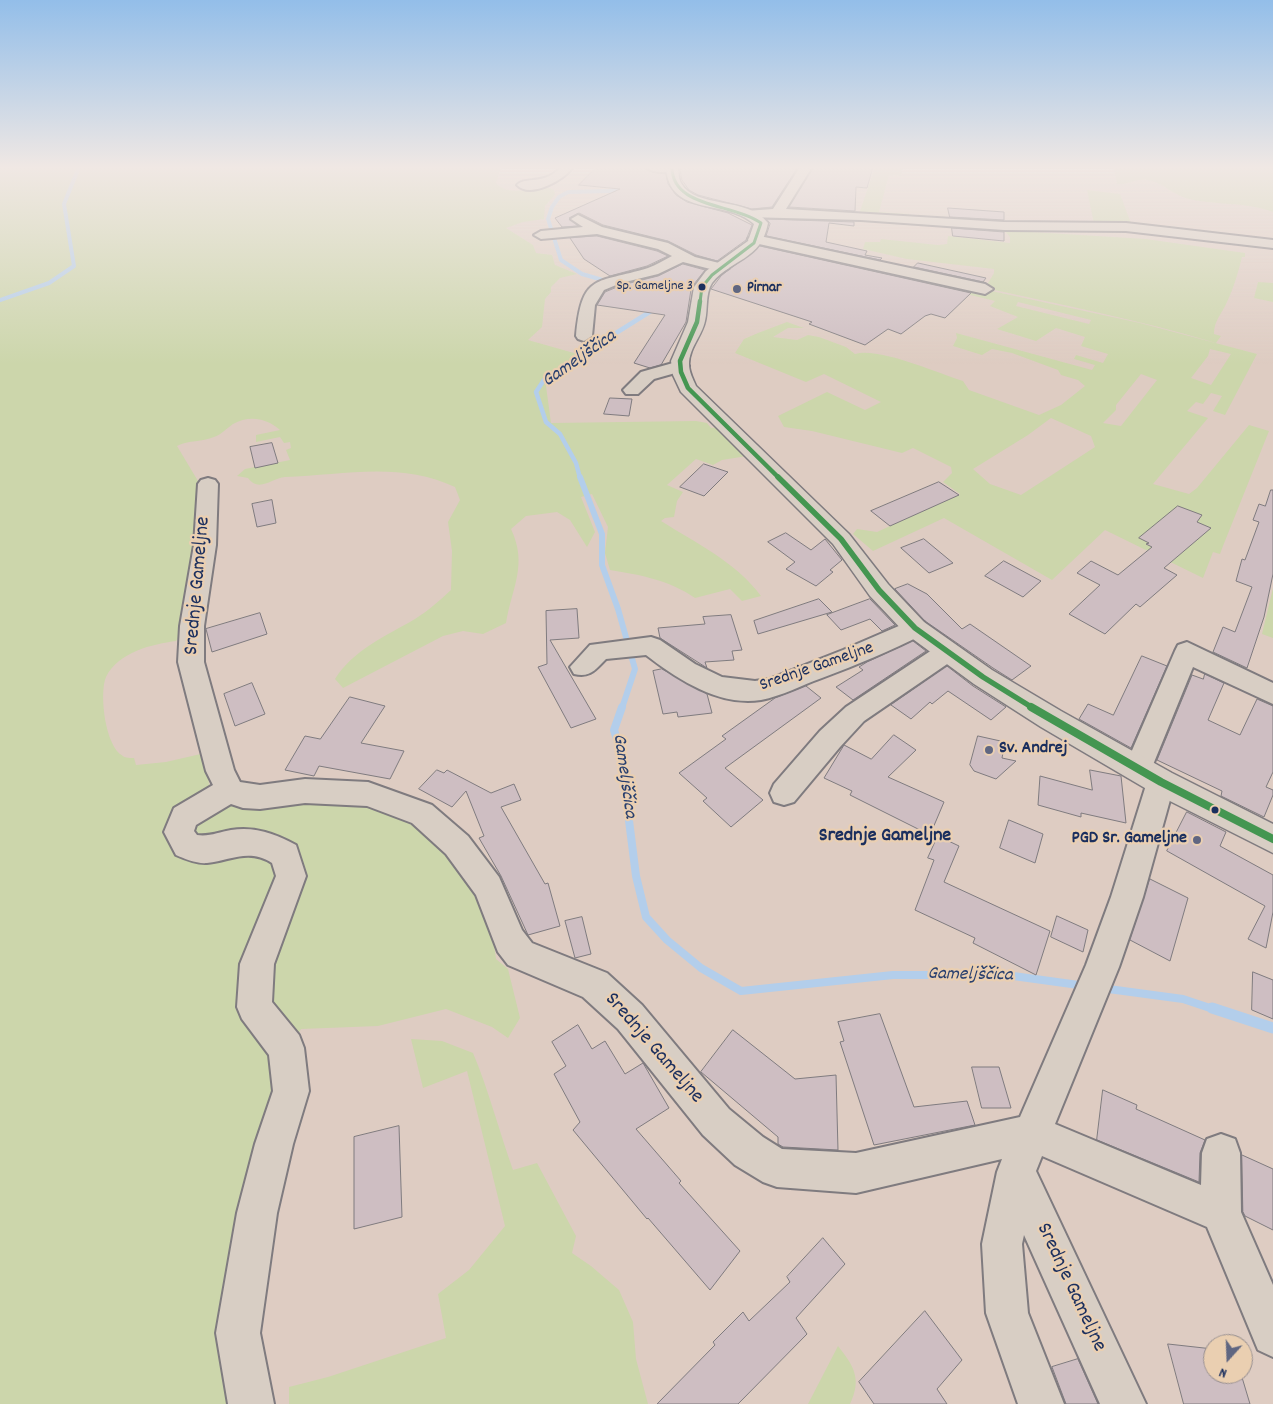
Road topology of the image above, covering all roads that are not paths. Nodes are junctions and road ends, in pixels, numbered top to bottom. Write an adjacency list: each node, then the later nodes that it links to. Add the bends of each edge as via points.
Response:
1 (595, 233): 5 (street)
2 (757, 233): 6 (street)
3 (1174, 233): 7 (street)
4 (544, 235): 5 (street)
5 (599, 236): 8 (street)
6 (752, 244): 9 (street); 10 (street); 11 (street)
7 (1273, 244)
8 (679, 259): 9 (street); 12 (street, via 654,271 610,282 595,290 589,300)
9 (722, 268): 13 (street, via 705,282 700,291 696,326)
10 (901, 286)
11 (985, 289)
12 (584, 336)
13 (680, 366): 14 (street, via 643,376); 16 (street, via 688,388 841,539 879,590)
14 (632, 390)
15 (208, 484): 21 (street, Srednje Gameljne, via 205,545 192,626 191,662 220,771)
16 (915, 628): 17 (street); 18 (street, Srednje Gameljne, via 874,649 773,687 754,691 719,686 678,667 651,646 599,651)
17 (947, 652): 20 (street, via 1051,720); 22 (street, via 856,714)
18 (583, 667)
19 (1273, 694): 20 (street, via 1204,663 1187,651)
20 (1150, 776): 23 (street); 24 (street, Srednje Gameljne, via 1127,897 1102,967)
21 (230, 790): 24 (street, Srednje Gameljne, via 243,796 260,797 305,791 368,794 422,814 457,845 488,887 510,941 520,954 595,985 630,1017 716,1122 777,1168 856,1173); 29 (street, via 184,817 179,832 186,846 206,850 233,843 268,844 285,855 290,876 256,964 254,1007 286,1048 291,1091 257,1213 238,1333)
22 (784, 793)
23 (1273, 839)
24 (1032, 1133): 26 (street, Srednje Gameljne); 27 (street)
25 (1221, 1153): 27 (street)
26 (1016, 1172): 30 (street, Srednje Gameljne, via 1002,1244 1007,1313); 31 (street, Srednje Gameljne)
27 (1221, 1213): 28 (street)
28 (1273, 1335)
29 (251, 1404)
30 (1041, 1404)
31 (1123, 1404)

